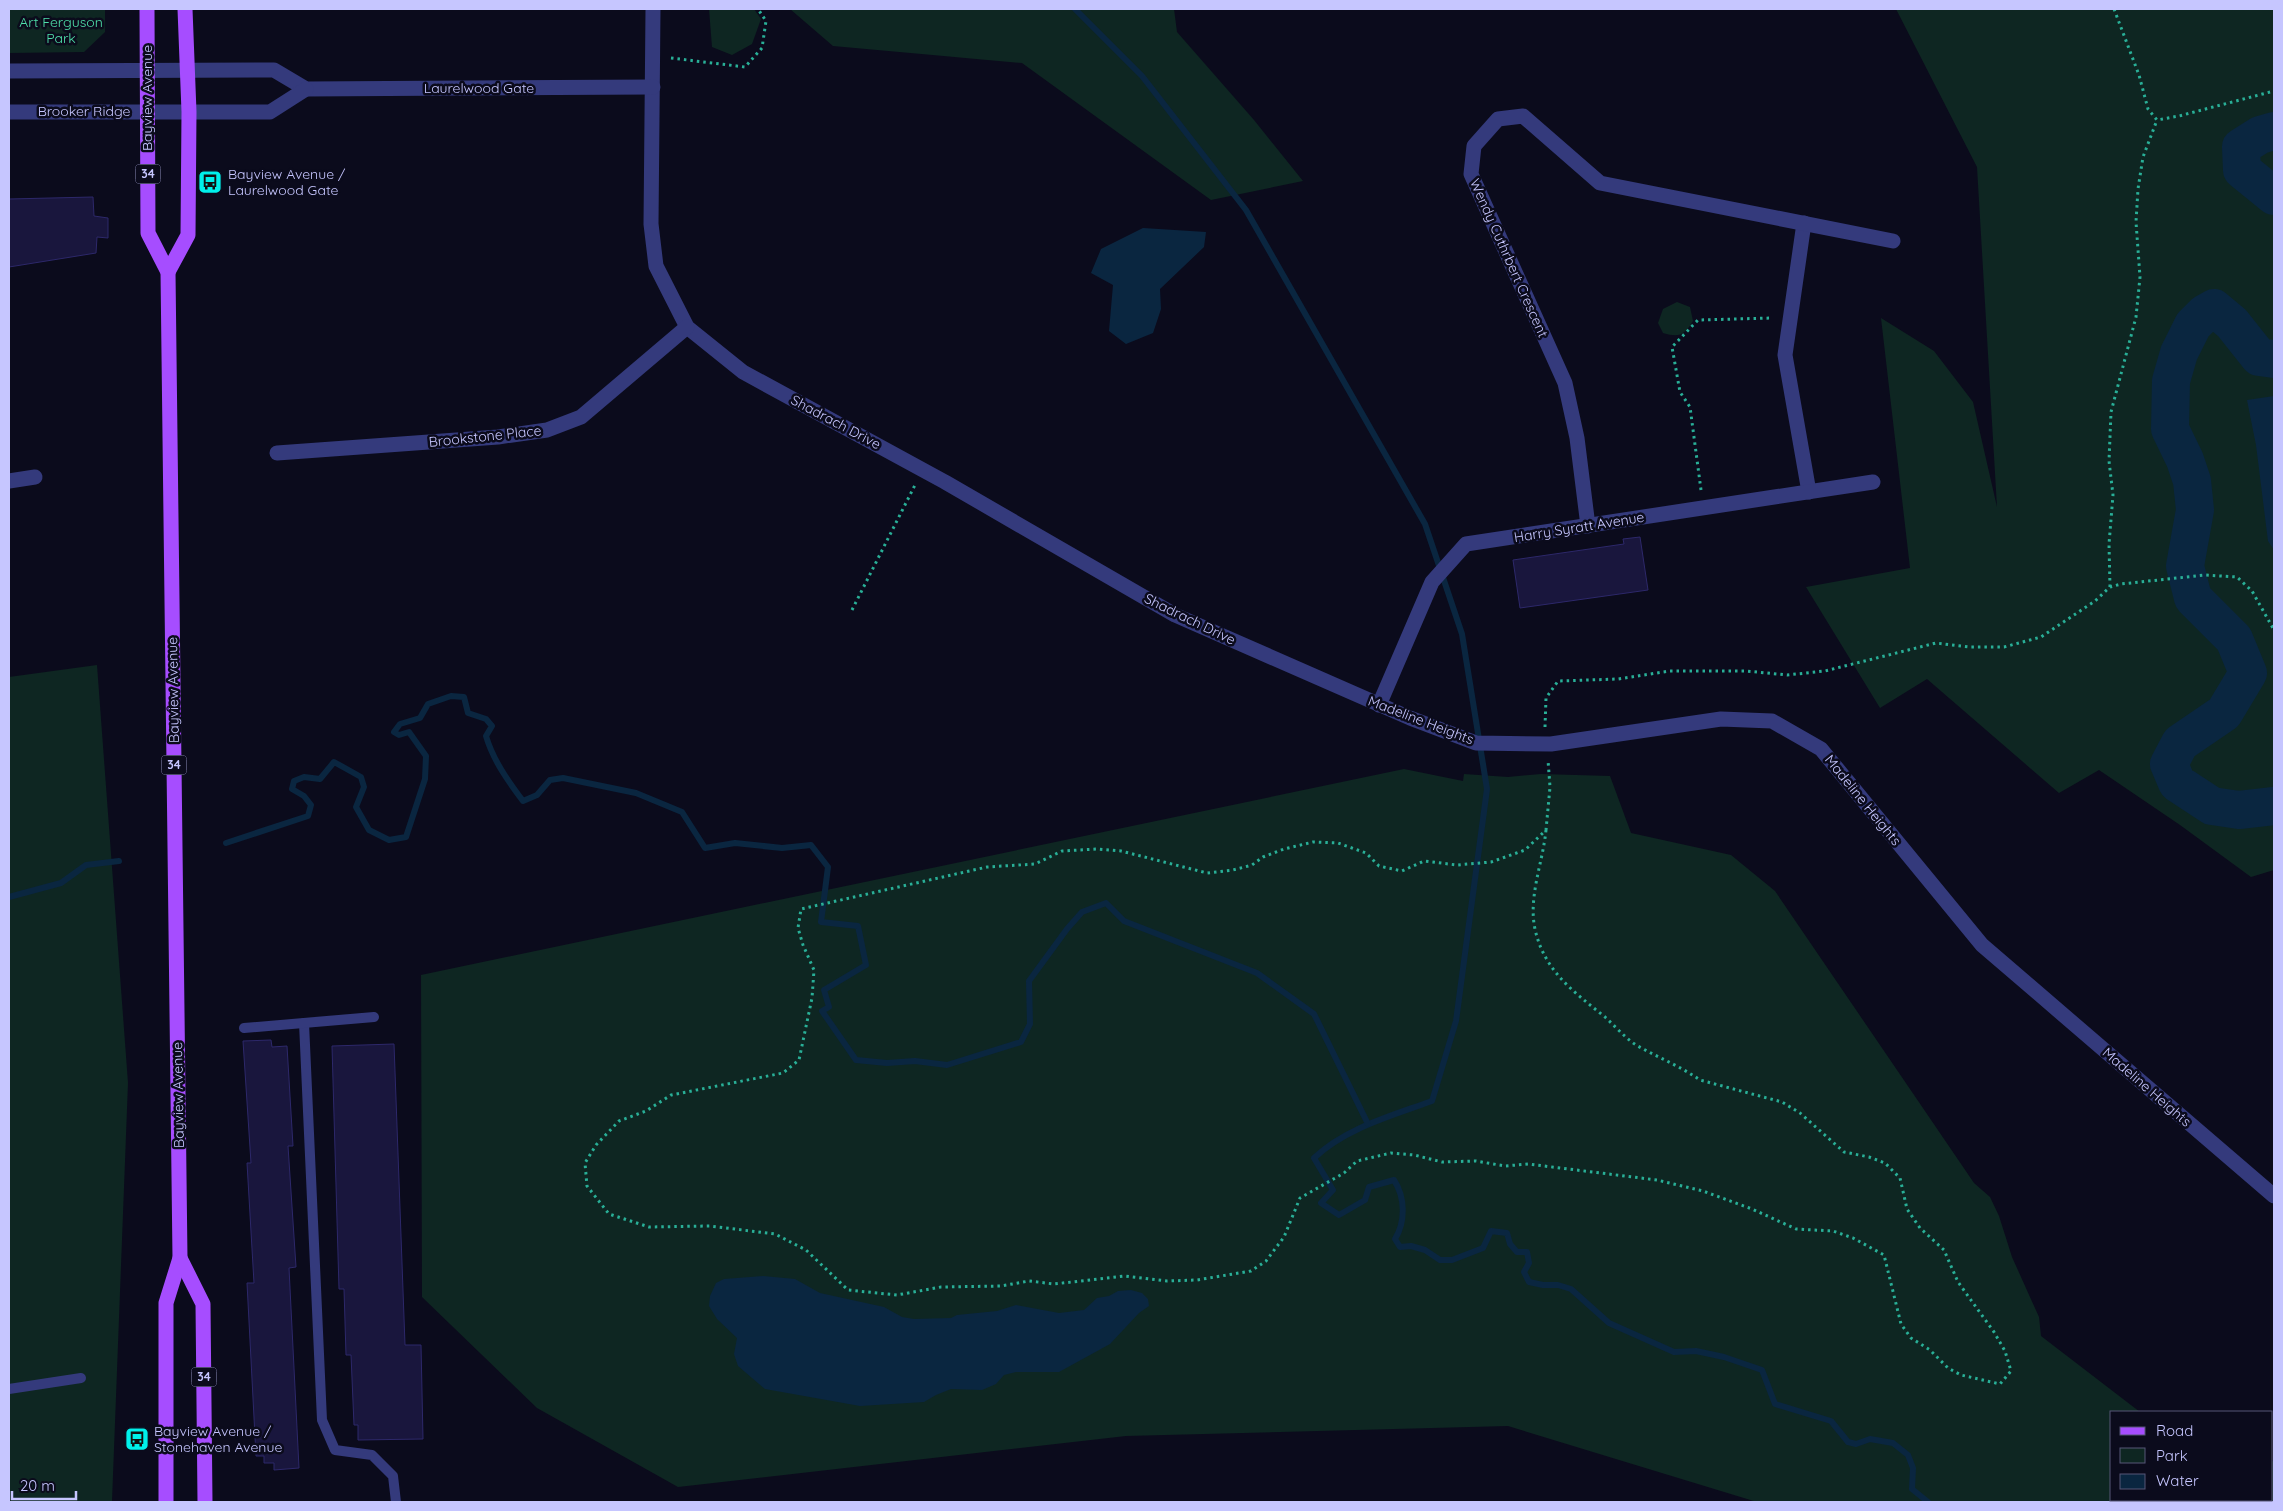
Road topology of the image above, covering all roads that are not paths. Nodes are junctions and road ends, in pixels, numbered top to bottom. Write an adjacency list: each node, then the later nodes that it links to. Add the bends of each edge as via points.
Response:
1 (147, 9): 5 (main road, Bayview Avenue / 34)
2 (185, 9): 6 (main road, Bayview Avenue / 34)
3 (652, 9): 7 (street, Shadrach Drive)
4 (9, 71): 5 (street)
5 (147, 71): 6 (street); 9 (main road, Bayview Avenue / 34)
6 (187, 71): 8 (street, via 274,70); 11 (main road, Bayview Avenue / 34)
7 (653, 86): 8 (street, Laurelwood Gate); 15 (street, Shadrach Drive, via 651,224 656,266)
8 (306, 89): 11 (street, via 270,112)
9 (147, 111): 10 (street, Brooker Ridge); 11 (street, Brooker Ridge); 14 (main road, Bayview Avenue / 34, via 148,233)
10 (9, 112)
11 (188, 112): 14 (main road, Bayview Avenue / 34, via 188,235)
12 (1804, 223): 13 (street, Wendy Cuthrbert Crescent); 20 (street, via 1785,355); 21 (street, Wendy Cuthrbert Crescent, via 1600,183 1523,116 1498,119 1474,146 1471,174 1565,383 1577,438)
13 (1893, 241)
14 (168, 272): 28 (main road, Bayview Avenue / 34)
15 (687, 327): 16 (street, Brookstone Place, via 581,417 547,430 498,437); 22 (street, Shadrach Drive, via 743,372 923,469 1175,615)
16 (277, 452)
17 (35, 477): 18 (street)
18 (9, 481)
19 (1873, 482): 20 (street, Harry Syratt Avenue)
20 (1809, 492): 21 (street, Harry Syratt Avenue)
21 (1588, 526): 23 (street, Harry Syratt Avenue, via 1466,544 1432,582)
22 (1280, 661): 23 (street, Madeline Heights)
23 (1379, 704): 27 (street, Madeline Heights, via 1476,743 1551,744 1721,719 1772,721 1821,749 1982,945)
24 (374, 1017): 25 (lane)
25 (304, 1023): 26 (lane); 33 (lane, via 322,1420 335,1450 372,1455 393,1476)
26 (244, 1028)
27 (2274, 1196)
28 (180, 1258): 31 (main road, Bayview Avenue / 34, via 166,1303); 32 (main road, Bayview Avenue / 34, via 203,1304)
29 (81, 1378): 30 (lane)
30 (9, 1389)
31 (166, 1502)
32 (205, 1502)
33 (396, 1502)

